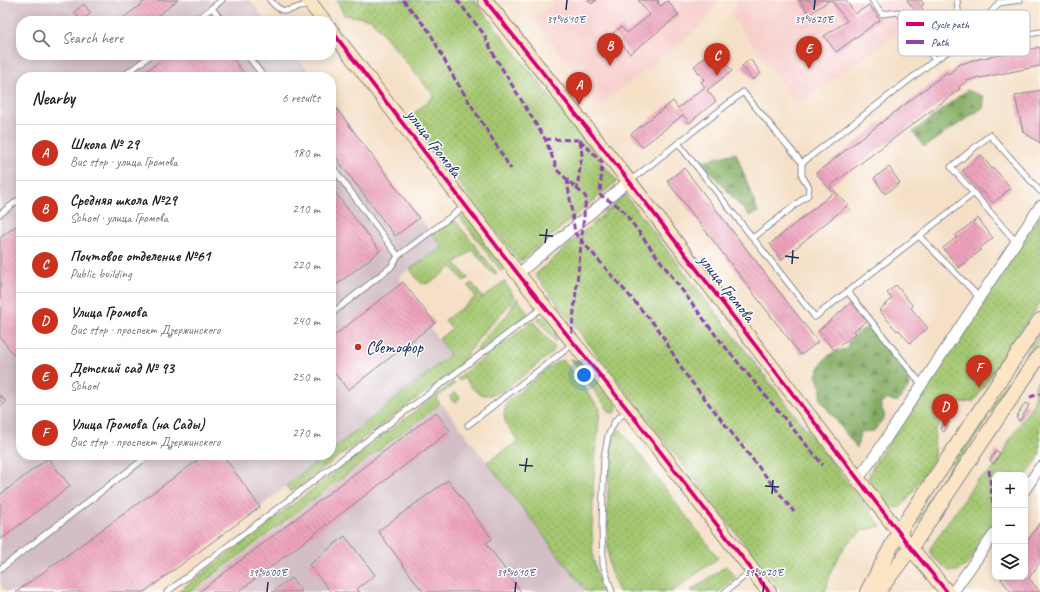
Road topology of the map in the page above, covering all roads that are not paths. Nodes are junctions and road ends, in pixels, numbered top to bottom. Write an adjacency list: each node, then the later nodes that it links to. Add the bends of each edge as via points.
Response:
1 (222, 0): 9 (lane)
2 (270, 0): 8 (lane, via 280,10 294,10)
3 (485, 0): 29 (street, улица Громова)
4 (872, 0): 12 (lane, via 882,14)
5 (957, 0): 10 (lane)
6 (1020, 0): 7 (lane)
7 (999, 2): 11 (lane)
8 (312, 4): 15 (street)
9 (212, 8): 13 (lane); 14 (lane)
10 (958, 10)
11 (992, 10)
12 (898, 12)
13 (202, 16)
14 (218, 16)
15 (320, 16)
16 (1040, 32): 17 (lane)
17 (1030, 34)
18 (336, 36): 33 (street, улица Громова)
19 (932, 56): 23 (lane)
20 (941, 56): 23 (lane)
21 (144, 60): 24 (lane)
22 (252, 60): 25 (lane)
23 (935, 60): 27 (lane)
24 (129, 72)
25 (260, 72)
26 (678, 143): 27 (lane, via 743,92); 29 (lane); 37 (lane)
27 (802, 163): 37 (lane, via 802,176 809,186 808,195)
28 (336, 172): 39 (lane)
29 (629, 182): 40 (street); 53 (street, улица Громова)
30 (1040, 191): 31 (lane, via 990,135 951,167)
31 (974, 193): 36 (lane); 38 (lane)
32 (16, 202): 35 (lane)
33 (466, 205): 39 (lane); 40 (street, улица Громова)
34 (1040, 206): 38 (street)
35 (0, 214)
36 (919, 236): 41 (lane); 42 (lane)
37 (753, 238): 41 (lane, via 815,317)
38 (1016, 242): 42 (street)
39 (398, 256): 44 (lane, via 392,267)
40 (518, 274): 43 (street, улица Громова)
41 (848, 292): 48 (lane)
42 (980, 298): 48 (street)
43 (544, 306): 46 (street, улица Громова); 60 (lane)
44 (336, 310)
45 (1040, 320): 55 (street)
46 (574, 343): 49 (street, улица Громова); 50 (lane)
47 (1040, 355): 57 (street)
48 (922, 385): 53 (street)
49 (628, 410): 59 (street, улица Громова); 61 (lane, via 615,421 608,436 604,457 603,564)
50 (468, 425)
51 (142, 460): 58 (lane)
52 (1040, 467): 54 (street)
53 (858, 479): 55 (street, улица Громова)
54 (1028, 485)
55 (899, 532): 57 (street, улица Громова); 64 (street)
56 (992, 537): 67 (street)
57 (911, 548): 65 (street); 66 (street, улица Громова)
58 (0, 569)
59 (751, 570): 62 (lane); 63 (street, улица Громова)
60 (167, 592)
61 (612, 592)
62 (725, 592)
63 (769, 592)
64 (867, 592)
65 (878, 592)
66 (947, 592)
67 (953, 592)

